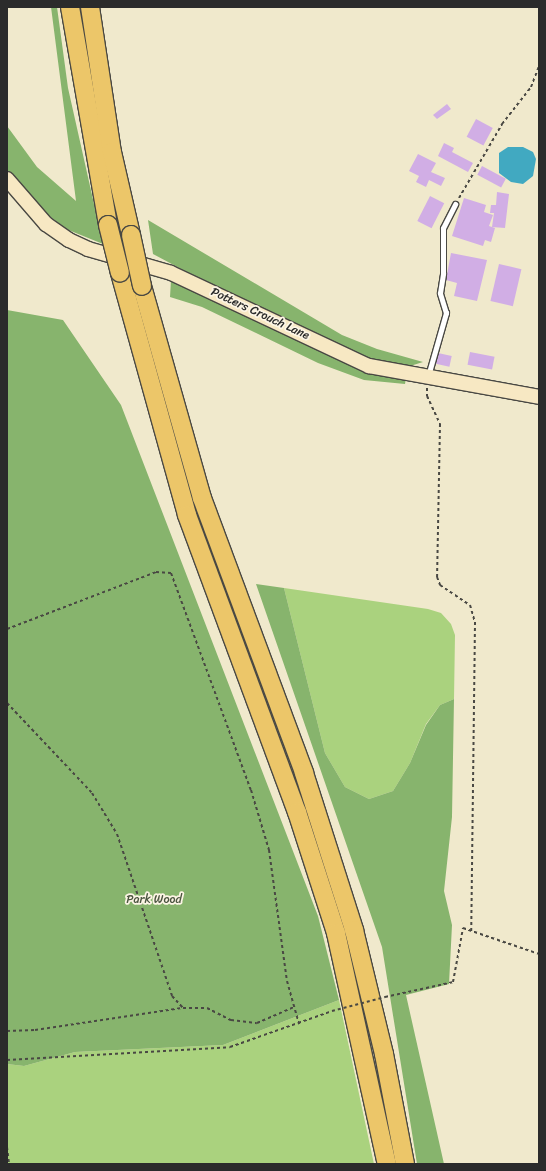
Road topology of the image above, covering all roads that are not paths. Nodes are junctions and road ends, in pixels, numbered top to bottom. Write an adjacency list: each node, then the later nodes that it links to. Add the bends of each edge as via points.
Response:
1 (70, 7): 7 (highway, bridge, via 108,225 120,273 187,515 297,812 336,933)
2 (90, 7): 8 (highway, bridge, via 112,152 142,286 202,498 304,773 354,930 384,1054)
3 (7, 179): 5 (street, Potters Crouch Lane, via 46,224 88,249 172,273 370,366)
4 (455, 204): 5 (lane, via 443,228 443,273 440,293 446,313)
5 (428, 377): 6 (street, Potters Crouch Lane)
6 (539, 397)
7 (387, 1164)
8 (405, 1164)

